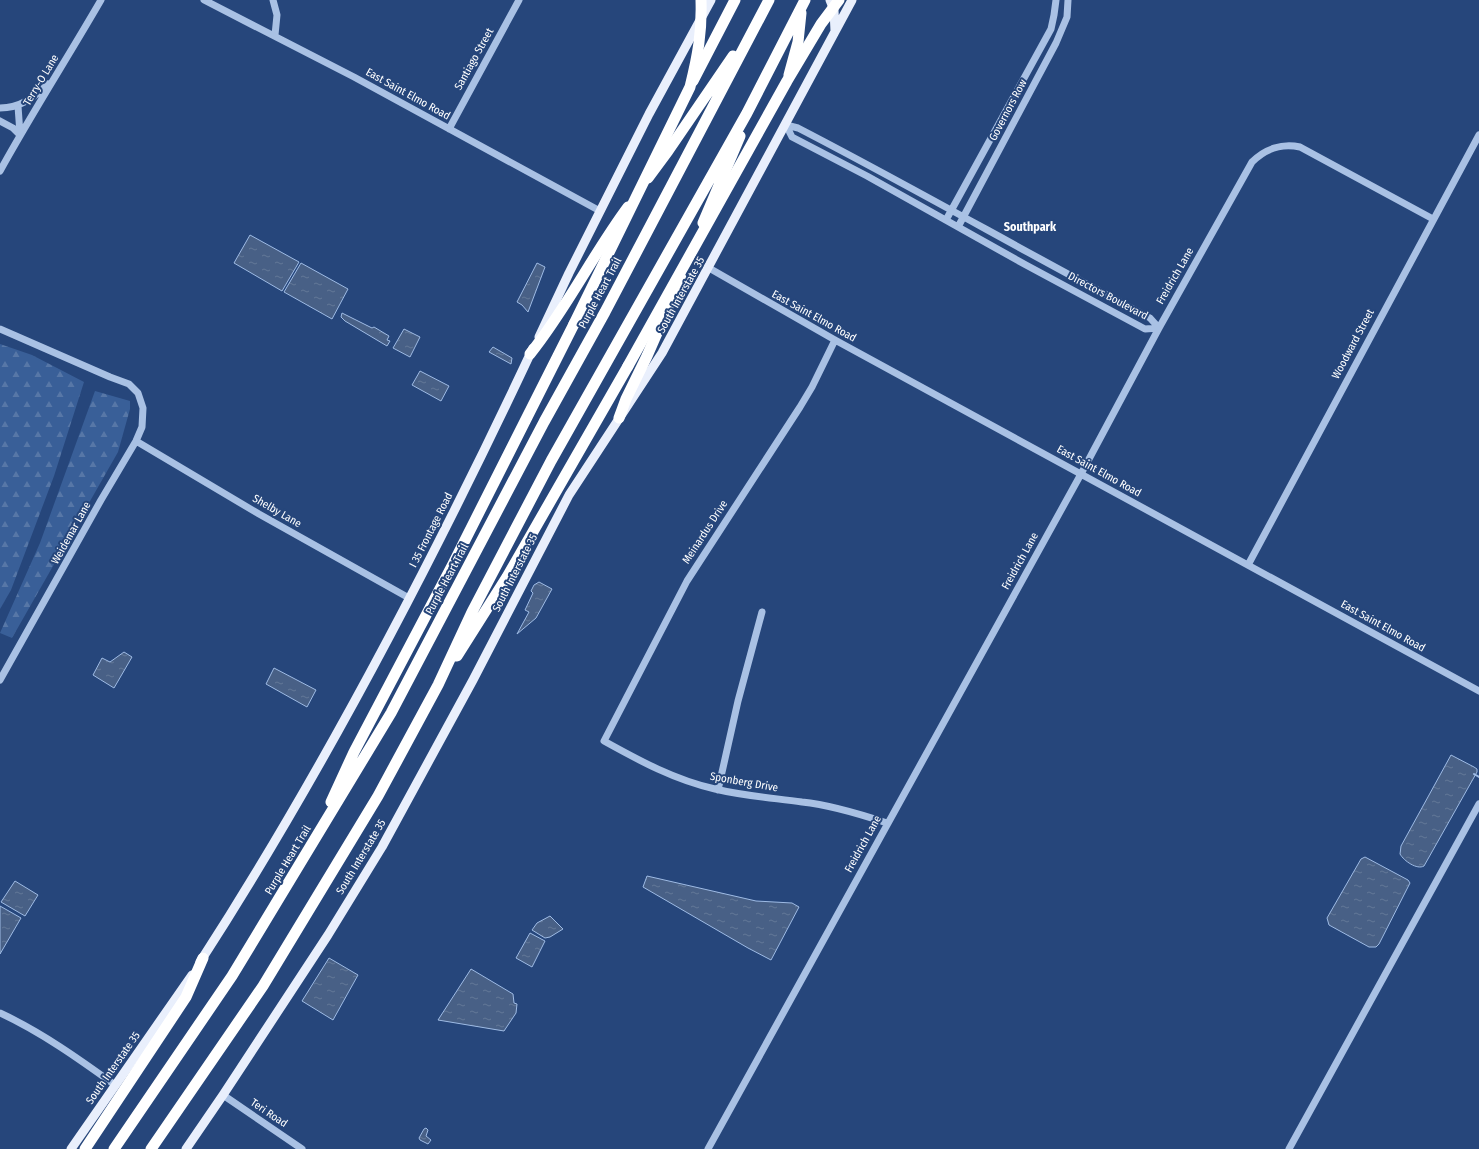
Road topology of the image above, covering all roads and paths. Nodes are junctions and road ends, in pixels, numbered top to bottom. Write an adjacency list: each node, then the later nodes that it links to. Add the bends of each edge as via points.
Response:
1 (101, 0): 17 (street, Terry-O Lane)
2 (107, 0): 17 (street)
3 (204, 0): 20 (street, East Saint Elmo Road)
4 (273, 0): 20 (street, via 277,15)
5 (519, 0): 29 (street, Santiago Street)
6 (701, 0): 23 (highway, bridge, via 699,52)
7 (711, 0): 36 (main road)
8 (735, 0): 23 (highway, bridge)
9 (769, 0): 18 (highway, Purple Heart Trail)
10 (801, 0): 22 (highway, bridge, via 798,42)
11 (805, 0): 26 (highway)
12 (830, 0): 19 (main road, via 834,10)
13 (839, 0): 22 (highway, bridge, via 821,24)
14 (852, 0): 19 (main road, South Interstate 35)
15 (1056, 0): 35 (street, Governors Row, via 1051,29)
16 (1068, 0): 37 (street, Governors Row, via 1067,17 1056,43)
17 (93, 14): 21 (street, Terry-O Lane)
18 (750, 33): 45 (highway, via 625,211 548,332); 60 (highway, Purple Heart Trail, via 392,713)
19 (835, 33): 28 (main road, South Interstate 35)
20 (275, 35): 29 (street, East Saint Elmo Road)
21 (56, 76): 24 (street, via 38,95); 30 (street, Terry-O Lane)
22 (787, 81): 53 (highway, bridge, via 507,577)
23 (690, 86): 60 (highway, bridge, via 453,564 354,752)
24 (18, 106): 25 (street); 30 (street)
25 (0, 108)
26 (747, 113): 46 (highway, via 739,143); 53 (highway, via 551,461 472,612)
27 (0, 121): 30 (street)
28 (786, 125): 32 (street, Directors Boulevard, via 798,128); 34 (street, Directors Boulevard, via 792,137); 41 (main road, South Interstate 35)
29 (449, 129): 36 (street, East Saint Elmo Road)
30 (20, 135): 33 (street, Terry-O Lane)
31 (1479, 135): 38 (street, Woodward Street)
32 (872, 167): 34 (street); 35 (street, Directors Boulevard)
33 (0, 171)
34 (867, 176): 39 (street, Directors Boulevard)
35 (951, 210): 37 (street, Directors Boulevard); 39 (street, Governors Row)
36 (600, 211): 45 (main road)
37 (963, 217): 40 (street, Governors Row); 42 (street, Directors Boulevard, via 1150,318)
38 (1433, 219): 42 (street, Freidrich Lane, via 1305,149 1285,146 1269,150 1248,167); 49 (street, Woodward Street)
39 (946, 220): 40 (street, Directors Boulevard)
40 (958, 227): 42 (street, Directors Boulevard, via 1145,329)
41 (709, 268): 44 (street, East Saint Elmo Road); 46 (main road, South Interstate 35, via 662,353)
42 (1159, 328): 48 (street, Freidrich Lane)
43 (0, 329): 47 (street, Weidemar Lane, via 129,384 138,393 143,408 142,427)
44 (835, 340): 48 (street, East Saint Elmo Road); 56 (street, Meinardus Drive, via 800,407 687,580)
45 (530, 354): 50 (main road, I 35 Frontage Road, via 507,405)
46 (619, 418): 64 (main road, South Interstate 35, via 569,495 473,680 382,847)
47 (136, 442): 50 (street, Shelby Lane); 52 (street, Weidemar Lane)
48 (1081, 474): 49 (street, East Saint Elmo Road); 59 (street, Freidrich Lane)
49 (1248, 565): 54 (street, East Saint Elmo Road)
50 (409, 598): 55 (main road, I 35 Frontage Road)
51 (762, 612): 57 (street)
52 (0, 680)
53 (438, 685): 68 (highway, via 382,790 263,986)
54 (1479, 691)
55 (348, 713): 61 (main road, South Interstate 35, via 270,851)
56 (604, 741): 57 (street, Sponberg Drive, via 664,772)
57 (718, 790): 59 (street, Sponberg Drive, via 813,804)
58 (1479, 804): 72 (street)
59 (887, 823): 71 (street, Freidrich Lane)
60 (309, 851): 67 (highway, Purple Heart Trail, via 232,976)
61 (203, 958): 63 (main road, South Interstate 35); 66 (highway, via 186,996)
62 (0, 1013): 63 (street, via 46,1038)
63 (115, 1085): 65 (main road, South Interstate 35)
64 (223, 1096): 69 (main road, South Interstate 35); 70 (street, Teri Road)
65 (71, 1149)
66 (84, 1149)
67 (114, 1149)
68 (151, 1149)
69 (186, 1149)
70 (302, 1149)
71 (708, 1149)
72 (1289, 1149)

